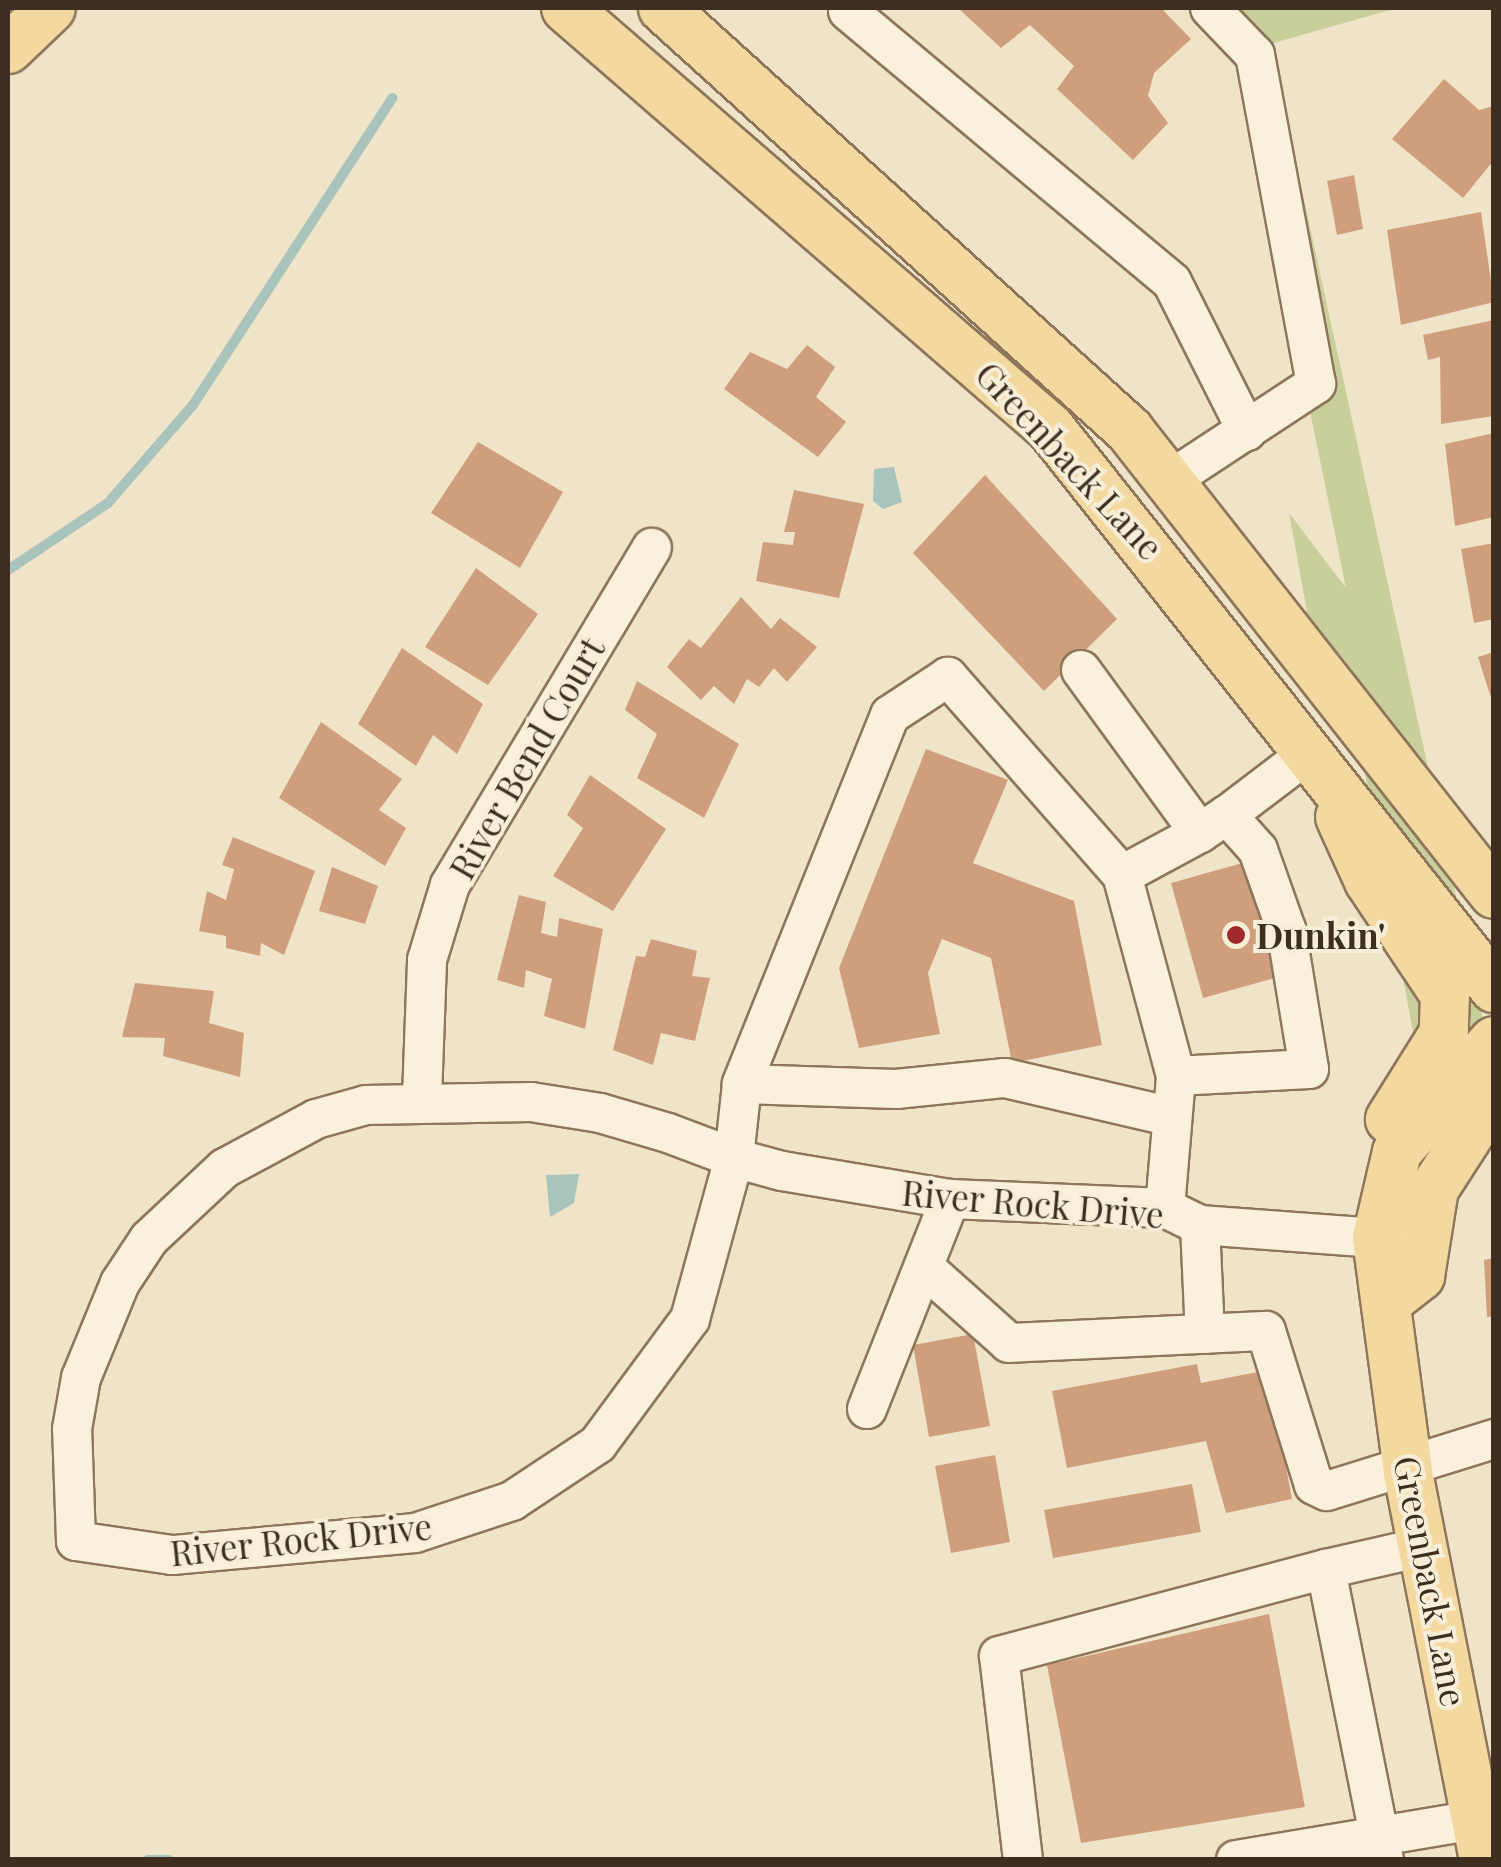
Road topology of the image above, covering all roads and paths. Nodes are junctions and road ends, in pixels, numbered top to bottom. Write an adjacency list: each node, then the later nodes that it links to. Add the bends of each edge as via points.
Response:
1 (51, 8): 6 (main road)
2 (566, 8): 11 (main road, Greenback Lane, via 1050,428)
3 (664, 8): 8 (main road, Greenback Lane, via 1057,356)
4 (1210, 8): 7 (street, via 1256,55 1316,384)
5 (848, 10): 7 (street, via 1172,282)
6 (8, 49)
7 (1248, 430): 8 (street)
8 (1170, 480): 14 (main road, Greenback Lane)
9 (652, 548): 20 (street, River Bend Court, via 450,885 428,960)
10 (1082, 670): 12 (street)
11 (1317, 758): 12 (street); 15 (main road, Greenback Lane); 26 (main road, Greenback Lane, via 1369,881 1445,995 1444,1032 1390,1117)
12 (1213, 824): 13 (street); 17 (street, via 1258,850 1286,929 1309,1068)
13 (1122, 875): 17 (street); 18 (street, via 948,677 890,715)
14 (1494, 894)
15 (1494, 988)
16 (1494, 1041): 26 (main road, via 1423,1115)
17 (1176, 1076): 21 (street)
18 (742, 1084): 21 (street, via 896,1089 1004,1078); 22 (street)
19 (1494, 1096): 23 (main road)
20 (422, 1098): 22 (street, River Rock Drive, via 600,1114); 22 (street, River Rock Drive, via 350,1110 269,1140 204,1184 150,1239 120,1282 81,1378 70,1482 76,1541 204,1555 415,1533 558,1476 598,1444 665,1364 708,1270)
21 (1172, 1117): 25 (street)
22 (734, 1158): 24 (street, River Rock Drive)
23 (1434, 1189): 26 (street); 29 (main road, via 1420,1276)
24 (950, 1199): 25 (street, River Rock Drive); 28 (street)
25 (1165, 1208): 27 (street, River Rock Drive)
26 (1380, 1217): 27 (street, River Rock Drive); 29 (main road, Greenback Lane)
27 (1200, 1225): 30 (street)
28 (926, 1270): 30 (street, via 1009,1343); 31 (street)
29 (1388, 1301): 33 (main road, Greenback Lane)
30 (1206, 1334): 33 (street, via 1276,1338 1314,1484 1327,1490)
31 (867, 1409)
32 (1494, 1439): 33 (street)
33 (1408, 1471): 34 (main road, Greenback Lane)
34 (1422, 1547): 35 (street); 36 (main road, Greenback Lane)
35 (1326, 1569): 37 (street); 38 (street, via 999,1656)
36 (1484, 1843): 37 (street, via 1421,1834)
37 (1382, 1845): 39 (street)
38 (1024, 1860)
39 (1236, 1860)

